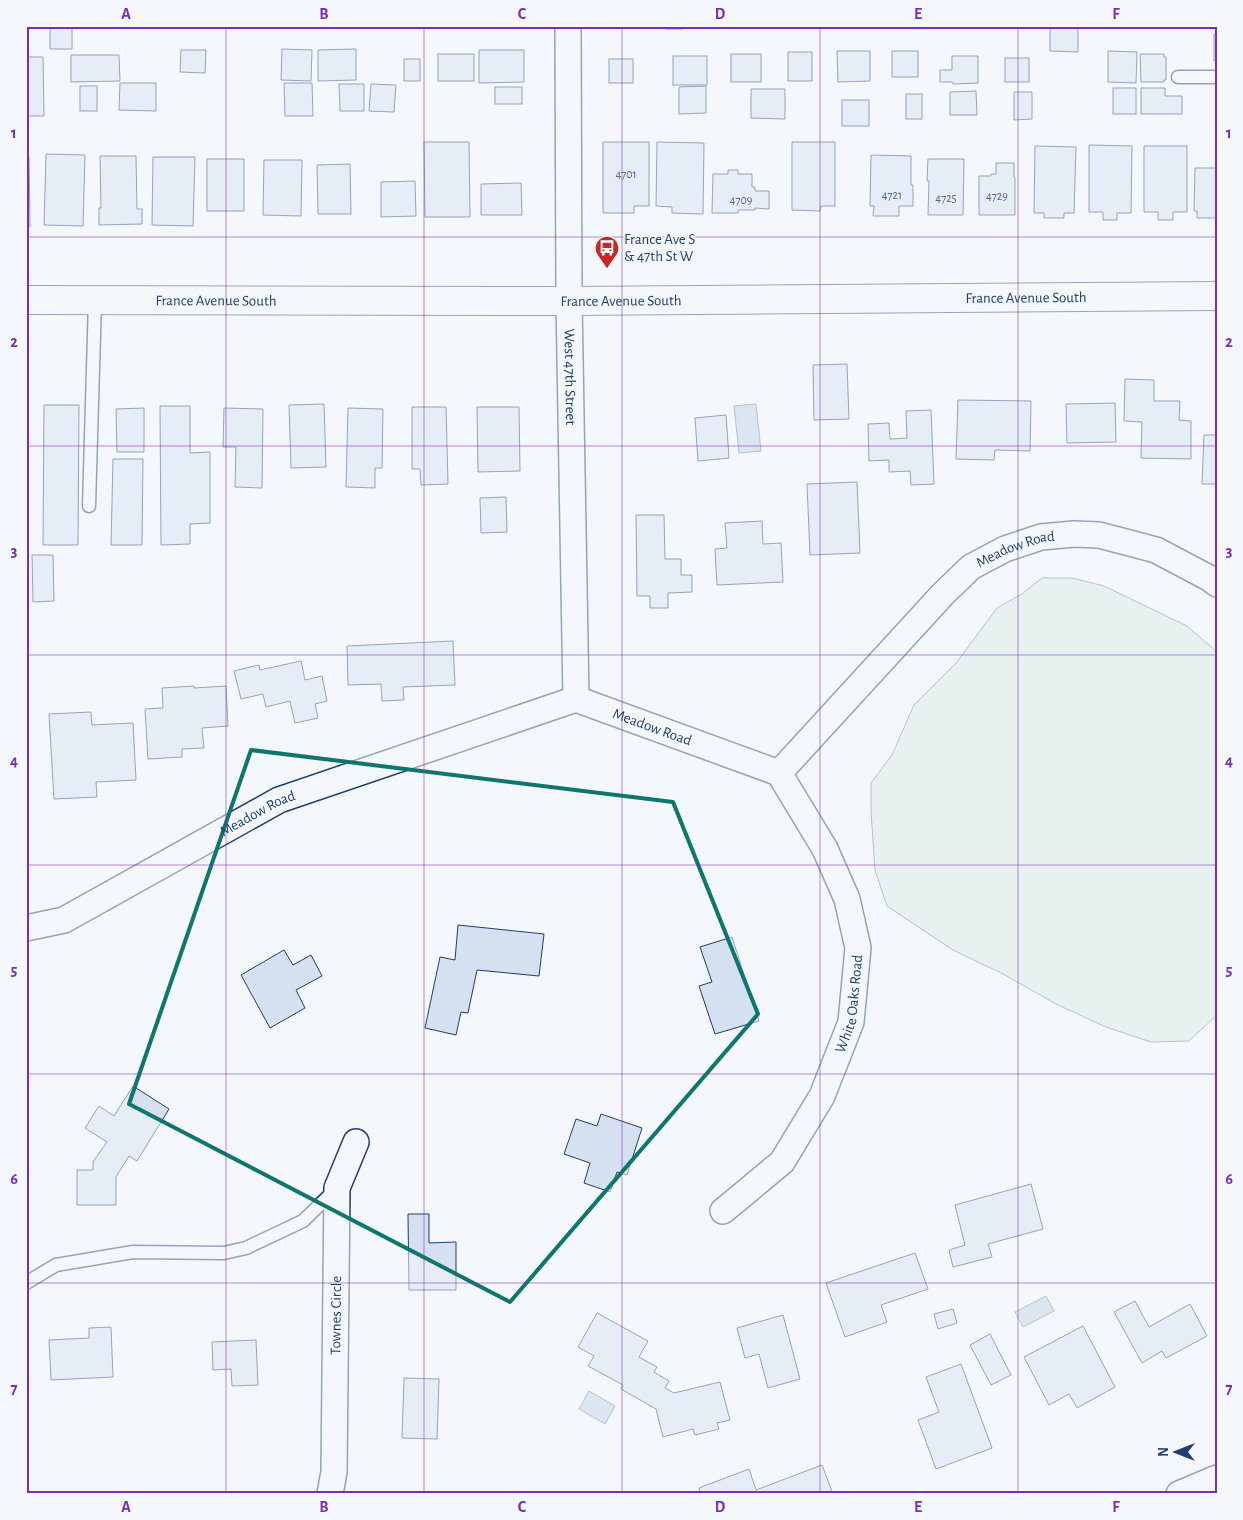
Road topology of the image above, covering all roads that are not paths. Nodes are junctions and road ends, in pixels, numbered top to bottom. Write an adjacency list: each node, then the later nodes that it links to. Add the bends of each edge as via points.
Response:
1 (568, 26): 7 (street, West 47th Street)
2 (1178, 77): 3 (lane)
3 (1217, 77)
4 (1217, 296): 7 (main road, France Avenue South)
5 (26, 300): 6 (main road, France Avenue South)
6 (95, 300): 7 (main road, France Avenue South); 8 (lane)
7 (569, 301): 10 (street, West 47th Street)
8 (89, 506)
9 (1217, 584): 11 (street, Meadow Road, via 1156,550 1099,535 1041,537 1005,549 971,567 943,594)
10 (576, 699): 11 (street, Meadow Road); 12 (street, Meadow Road, via 279,800 64,920)
11 (779, 773): 15 (street, White Oaks Road, via 825,849 847,899 858,948 851,1022 822,1096 782,1162)
12 (26, 928)
13 (356, 1142): 14 (street, Townes Circle)
14 (337, 1188): 16 (lane, via 303,1221 246,1248 224,1253 134,1252 56,1265); 18 (street, Townes Circle, via 334,1472)
15 (723, 1212)
16 (26, 1283)
17 (1217, 1478): 19 (street)
18 (330, 1494)
19 (1179, 1494)

